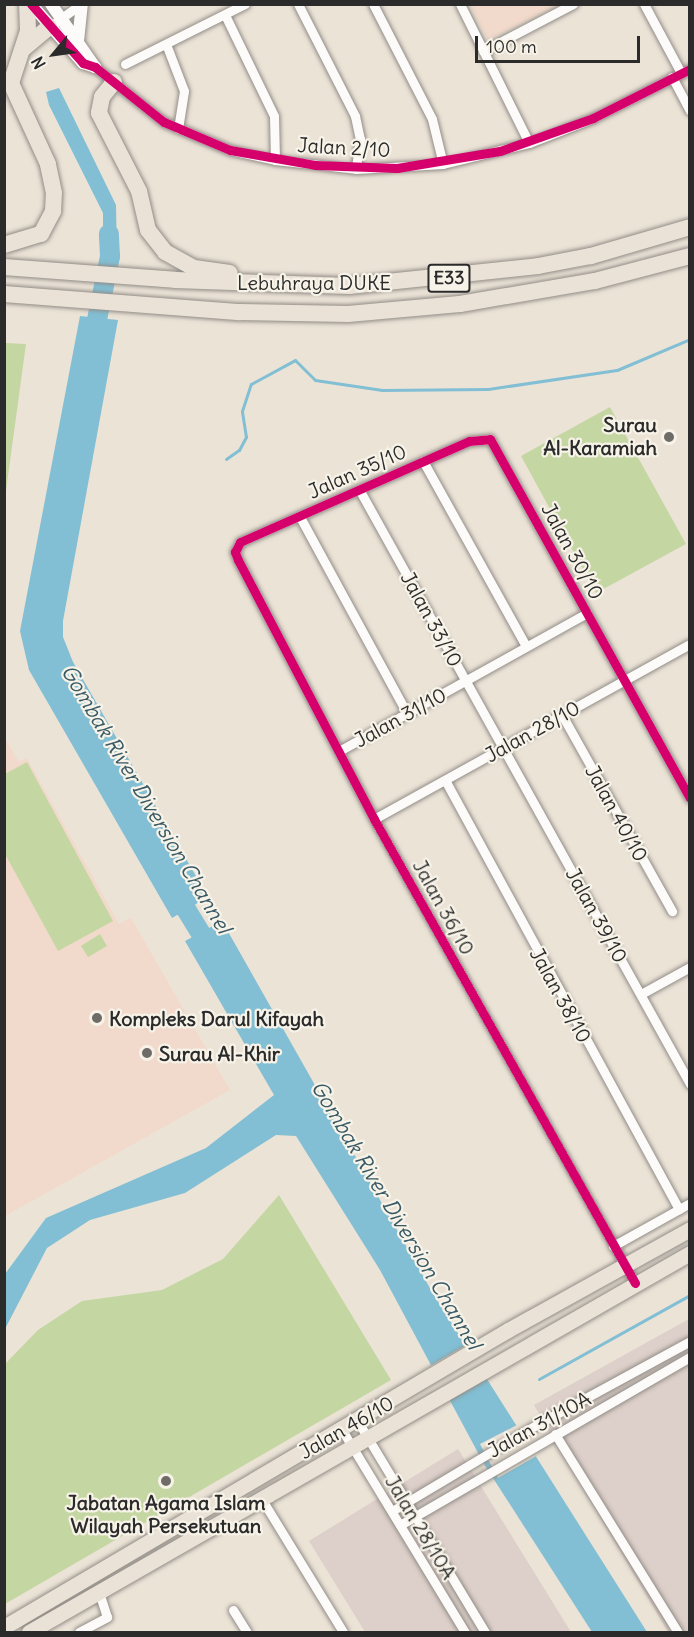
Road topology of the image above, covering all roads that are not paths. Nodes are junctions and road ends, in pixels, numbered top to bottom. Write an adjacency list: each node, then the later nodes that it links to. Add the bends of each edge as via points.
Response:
1 (29, 4): 11 (street, Jalan 2/10); 14 (highway)
2 (51, 4): 11 (street, Jalan 2/10)
3 (81, 4): 11 (street); 12 (street)
4 (245, 4): 10 (street)
5 (298, 4): 25 (street, via 355,116 360,139)
6 (373, 4): 24 (street, via 432,120)
7 (460, 4): 15 (street)
8 (573, 4): 15 (street)
9 (644, 4): 18 (street)
10 (225, 15): 13 (street); 23 (street, via 274,116)
11 (55, 23): 12 (street, Jalan 2/10); 14 (highway); 17 (street, Jalan 2/10, via 83,63)
12 (78, 41): 17 (street, Jalan 2/10)
13 (166, 44): 16 (street); 21 (street, via 184,92)
14 (24, 48): 27 (highway, via 11,83 48,164 53,211 41,234)
15 (483, 51): 22 (street)
16 (125, 64)
17 (95, 67): 19 (street, Jalan 2/10)
18 (681, 73): 20 (street); 22 (street, Jalan 2/10, via 593,118)
19 (114, 82): 21 (street, Jalan 2/10); 30 (highway, via 99,106 101,120 139,191 148,230 165,252 194,268)
20 (690, 111)
21 (178, 129): 23 (street, Jalan 2/10, via 230,150)
22 (529, 143): 24 (street, Jalan 2/10)
23 (274, 160): 25 (street, Jalan 2/10)
24 (443, 164): 25 (street, Jalan 2/10)
25 (356, 169)
26 (690, 227): 30 (highway, Lebuhraya DUKE / E33, via 591,256 538,266 349,286)
27 (4, 245)
28 (690, 256): 31 (highway, Lebuhraya DUKE / E33, via 595,281 460,304 348,314 139,305)
29 (4, 267): 30 (highway, Lebuhraya DUKE / E33, via 142,278)
30 (291, 283)
31 (4, 294)
32 (490, 439): 33 (street, Jalan 35/10, via 470,441); 37 (street, Jalan 30/10)
33 (423, 461): 34 (street, Jalan 35/10); 39 (street)
34 (360, 491): 35 (street, Jalan 35/10); 40 (street, Jalan 33/10)
35 (300, 517): 36 (street, Jalan 35/10); 42 (street)
36 (240, 542): 45 (street, Jalan 36/10, via 238,560)
37 (587, 613): 39 (street, Jalan 31/10); 41 (street, Jalan 30/10)
38 (690, 644): 41 (street, Jalan 28/10)
39 (526, 646): 40 (street, Jalan 31/10)
40 (466, 680): 42 (street, Jalan 31/10); 44 (street, Jalan 33/10)
41 (624, 680): 43 (street, Jalan 28/10); 47 (street, Jalan 30/10)
42 (407, 713): 45 (street, Jalan 31/10)
43 (562, 715): 44 (street, Jalan 28/10); 49 (street, Jalan 40/10)
44 (505, 746): 46 (street, Jalan 28/10); 51 (street, Jalan 39/10)
45 (339, 751): 48 (street, Jalan 36/10)
46 (445, 780): 48 (street, Jalan 28/10); 54 (street, Jalan 38/10)
47 (690, 798)
48 (375, 819): 56 (street, Jalan 36/10)
49 (672, 911)
50 (690, 967): 51 (street)
51 (640, 994): 52 (street, Jalan 39/10)
52 (690, 1084)
53 (690, 1203): 54 (street)
54 (680, 1209): 56 (street)
55 (690, 1229): 58 (main road, Jalan 46/10)
56 (613, 1246): 58 (street, Jalan 36/10)
57 (690, 1253): 59 (main road, Jalan 46/10)
58 (625, 1265): 59 (street, Jalan 36/10); 62 (main road, Jalan 46/10)
59 (636, 1283): 65 (main road, Jalan 46/10)
60 (690, 1341): 68 (street, Jalan 31/10A)
61 (690, 1357): 64 (street, Jalan 31/10A)
62 (357, 1420): 63 (main road, Jalan 46/10); 65 (street, Jalan 28/10A)
63 (342, 1430): 66 (street, Jalan 28/10A); 74 (main road, Jalan 46/10)
64 (551, 1436): 70 (street, Jalan 31/10A); 81 (street, Jalan 31/10A)
65 (367, 1437): 66 (main road, Jalan 46/10); 68 (street, Jalan 28/10A)
66 (352, 1446): 67 (main road, Jalan 46/10); 69 (street, Jalan 28/10A)
67 (261, 1498): 72 (main road, Jalan 46/10); 78 (street)
68 (406, 1502): 69 (street, Jalan 31/10A); 70 (street, Jalan 28/10A)
69 (392, 1511): 71 (street, Jalan 28/10A)
70 (414, 1516): 71 (street, Jalan 31/10A); 80 (street, Jalan 28/10A)
71 (400, 1525): 79 (street, Jalan 28/10A)
72 (99, 1592): 75 (main road, Jalan 46/10); 76 (street, via 107,1617)
73 (233, 1610): 77 (street)
74 (4, 1627)
75 (29, 1632)
76 (79, 1632)
77 (248, 1632)
78 (343, 1632)
79 (465, 1632)
80 (485, 1632)
81 (678, 1632)

